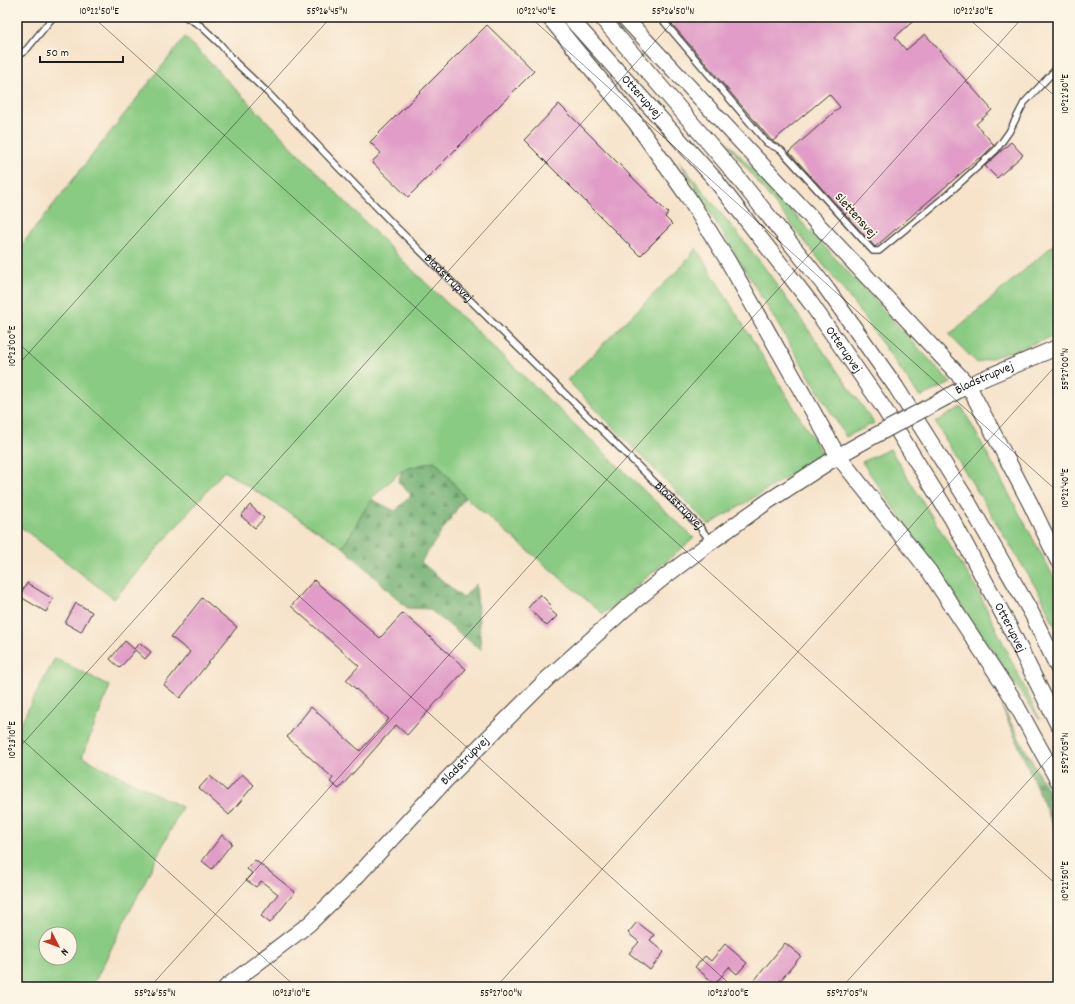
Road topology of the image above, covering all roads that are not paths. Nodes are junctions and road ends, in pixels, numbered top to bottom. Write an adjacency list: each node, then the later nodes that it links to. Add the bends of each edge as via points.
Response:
1 (54, 17): 8 (lane, via 28,49)
2 (186, 17): 13 (lane, Bladstrupvej, via 201,26 220,44 339,168 699,526)
3 (549, 17): 12 (main road, via 635,122 688,197 732,268)
4 (569, 17): 16 (main road, Otterupvej, via 713,177 810,302 883,407 952,518)
5 (601, 17): 15 (main road, Otterupvej, via 726,163 814,273 896,387 967,500 1032,614)
6 (624, 17): 11 (main road)
7 (660, 17): 9 (lane, Slettensvej, via 767,143 781,150 872,251 879,252 996,150 1024,103)
8 (17, 57)
9 (1058, 67)
10 (1058, 347): 11 (main road, Bladstrupvej)
11 (968, 386): 12 (main road, Bladstrupvej, bridge); 14 (main road)
12 (838, 456): 13 (main road, Bladstrupvej); 17 (main road, via 929,571 1012,696)
13 (711, 542): 18 (main road, Bladstrupvej, via 625,609 548,678 447,779 348,886 309,924)
14 (1058, 561)
15 (1058, 668)
16 (1058, 725)
17 (1058, 780)
18 (226, 987)

